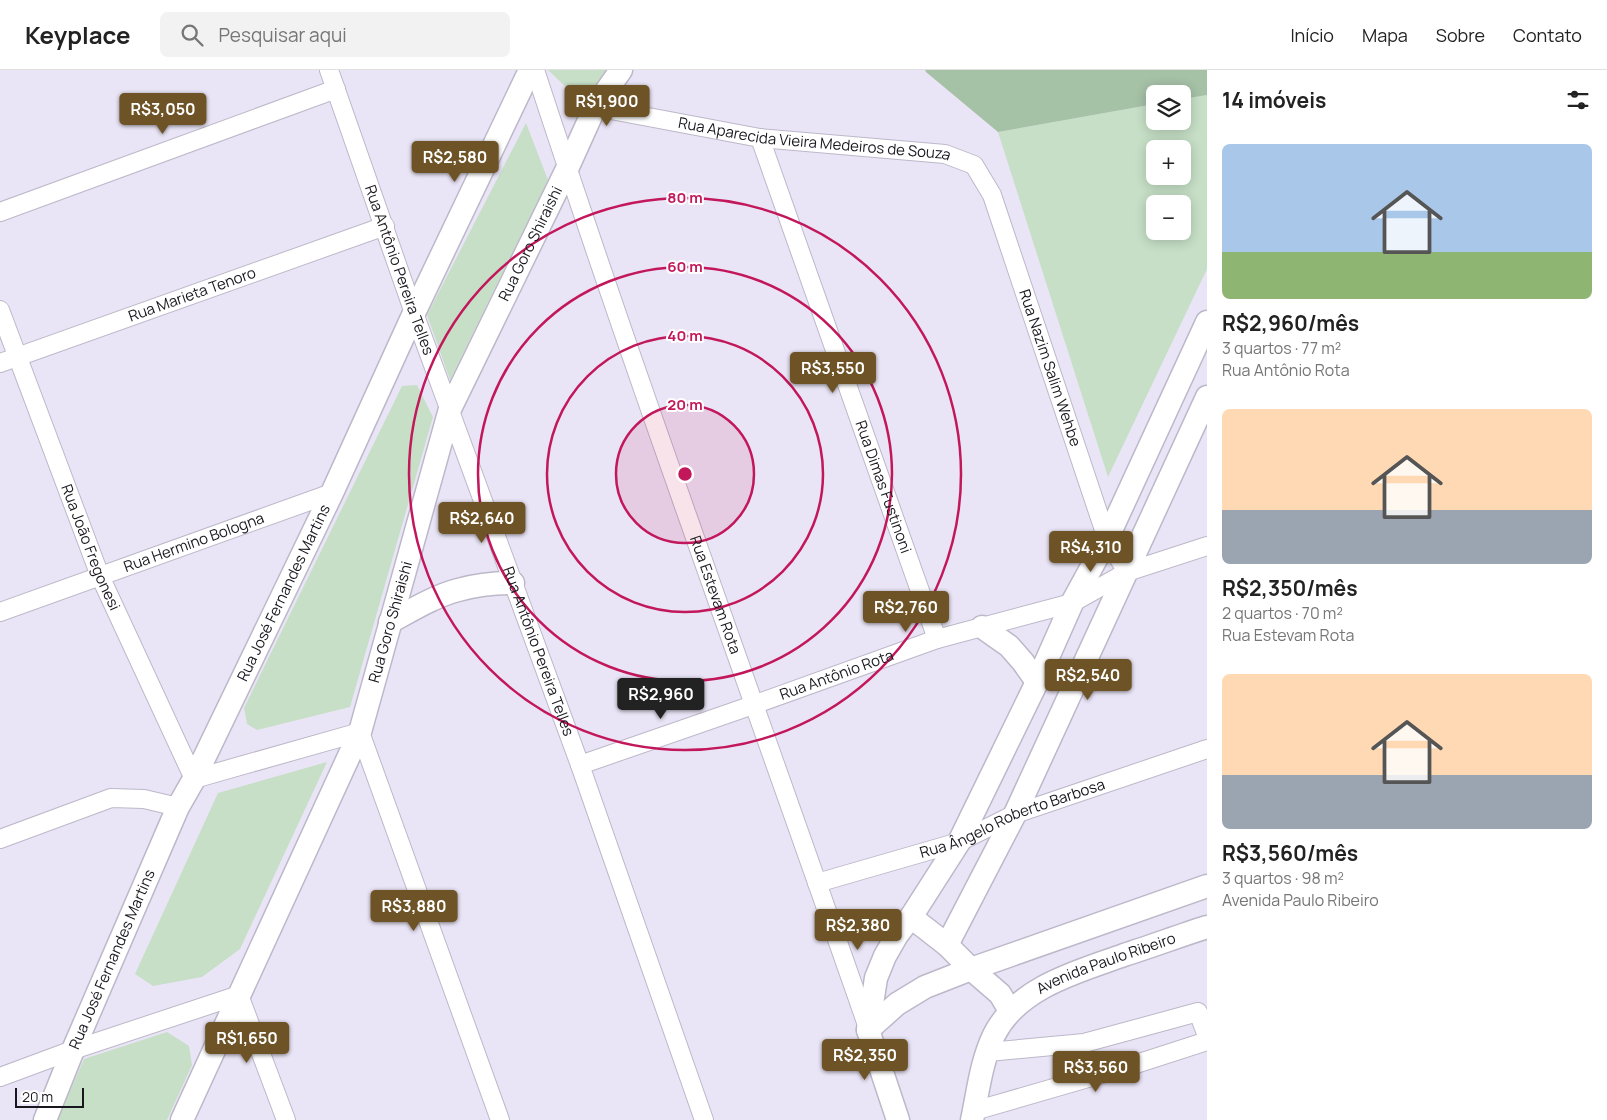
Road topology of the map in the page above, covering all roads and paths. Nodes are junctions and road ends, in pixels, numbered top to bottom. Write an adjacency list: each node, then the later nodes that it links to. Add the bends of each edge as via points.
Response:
1 (329, 70): 5 (street, Rua Antônio Pereira Telles)
2 (530, 70): 13 (street, Rua José Fernandes Martins)
3 (535, 70): 9 (street, Rua Estevam Rota)
4 (621, 70): 6 (street, Rua Goro Shiraishi)
5 (336, 89): 10 (street); 11 (street, Rua Antônio Pereira Telles)
6 (595, 107): 7 (street, Rua Aparecida Vieira Medeiros de Souza); 9 (street, Rua Goro Shiraishi)
7 (760, 138): 8 (street, Rua Aparecida Vieira Medeiros de Souza, via 945,154); 30 (street, Rua Dimas Fustinoni)
8 (974, 165): 21 (street, Rua Nazim Salim Wehbe, via 992,195)
9 (567, 169): 19 (street, Rua Goro Shiraishi); 32 (street, Rua Estevam Rota)
10 (0, 212)
11 (385, 226): 13 (street, Rua Antônio Pereira Telles); 16 (street, Rua Marieta Tenoro)
12 (0, 310): 16 (street, Rua João Fregonesi)
13 (414, 313): 19 (street, Rua Antônio Pereira Telles); 20 (street, Rua José Fernandes Martins)
14 (1207, 322): 15 (street)
15 (1201, 345): 21 (street)
16 (18, 357): 17 (street, Rua Marieta Tenoro); 24 (street, Rua João Fregonesi)
17 (0, 363)
18 (1207, 396): 23 (street)
19 (450, 409): 25 (street, Rua Antônio Pereira Telles); 28 (street, Rua Goro Shiraishi)
20 (332, 493): 24 (street, Rua Hermino Bologna); 36 (street, Rua José Fernandes Martins)
21 (1107, 539): 23 (street, Rua Nazim Salim Wehbe); 26 (street)
22 (1207, 546): 23 (street, Rua Antônio Rota)
23 (1127, 572): 26 (street, Rua Antônio Rota); 38 (street)
24 (100, 576): 27 (street, Rua Hermino Bologna); 36 (street, Rua João Fregonesi)
25 (513, 583): 28 (street, via 458,590); 35 (street, Rua Antônio Pereira Telles)
26 (1072, 603): 29 (street, Rua Antônio Rota); 31 (street)
27 (0, 612)
28 (390, 622): 33 (street, Rua Goro Shiraishi)
29 (982, 627): 30 (street, Rua Antônio Rota); 31 (street, via 1008,646)
30 (937, 639): 32 (street, Rua Antônio Rota)
31 (1037, 682): 40 (street)
32 (753, 705): 35 (street, Rua Antônio Rota); 41 (street, Rua Estevam Rota)
33 (360, 732): 36 (street); 47 (street, Rua Goro Shiraishi); 59 (street)
34 (1207, 749): 38 (street, Rua Ângelo Roberto Barbosa)
35 (580, 765): 60 (street, Rua Antônio Pereira Telles)
36 (194, 779): 37 (street, Rua José Fernandes Martins)
37 (178, 807): 39 (street, via 144,799 110,798); 52 (street, Rua José Fernandes Martins)
38 (1014, 814): 40 (street, Rua Ângelo Roberto Barbosa); 45 (street)
39 (0, 839)
40 (958, 842): 41 (street, Rua Ângelo Roberto Barbosa); 43 (street)
41 (817, 882): 49 (street, Rua Estevam Rota)
42 (1207, 886): 46 (street)
43 (912, 917): 45 (street); 49 (street, via 897,935 876,978)
44 (1207, 927): 48 (street, Avenida Paulo Ribeiro, via 1070,974 1038,990)
45 (947, 945): 46 (street)
46 (972, 969): 48 (street, via 1000,994); 49 (street, via 925,987 897,1004)
47 (239, 996): 52 (street); 57 (street, Rua Goro Shiraishi); 58 (street)
48 (1010, 1011): 53 (street, Avenida Paulo Ribeiro, via 994,1035)
49 (868, 1030): 61 (street, Rua Estevam Rota)
50 (1207, 1036): 53 (street, via 1198,1012 1084,1043)
51 (1207, 1041): 55 (street)
52 (73, 1050): 54 (street); 56 (street, Rua José Fernandes Martins)
53 (988, 1052): 55 (street, Avenida Paulo Ribeiro)
54 (0, 1077)
55 (969, 1117)
56 (45, 1120)
57 (182, 1120)
58 (286, 1120)
59 (500, 1120)
60 (704, 1120)
61 (898, 1120)

